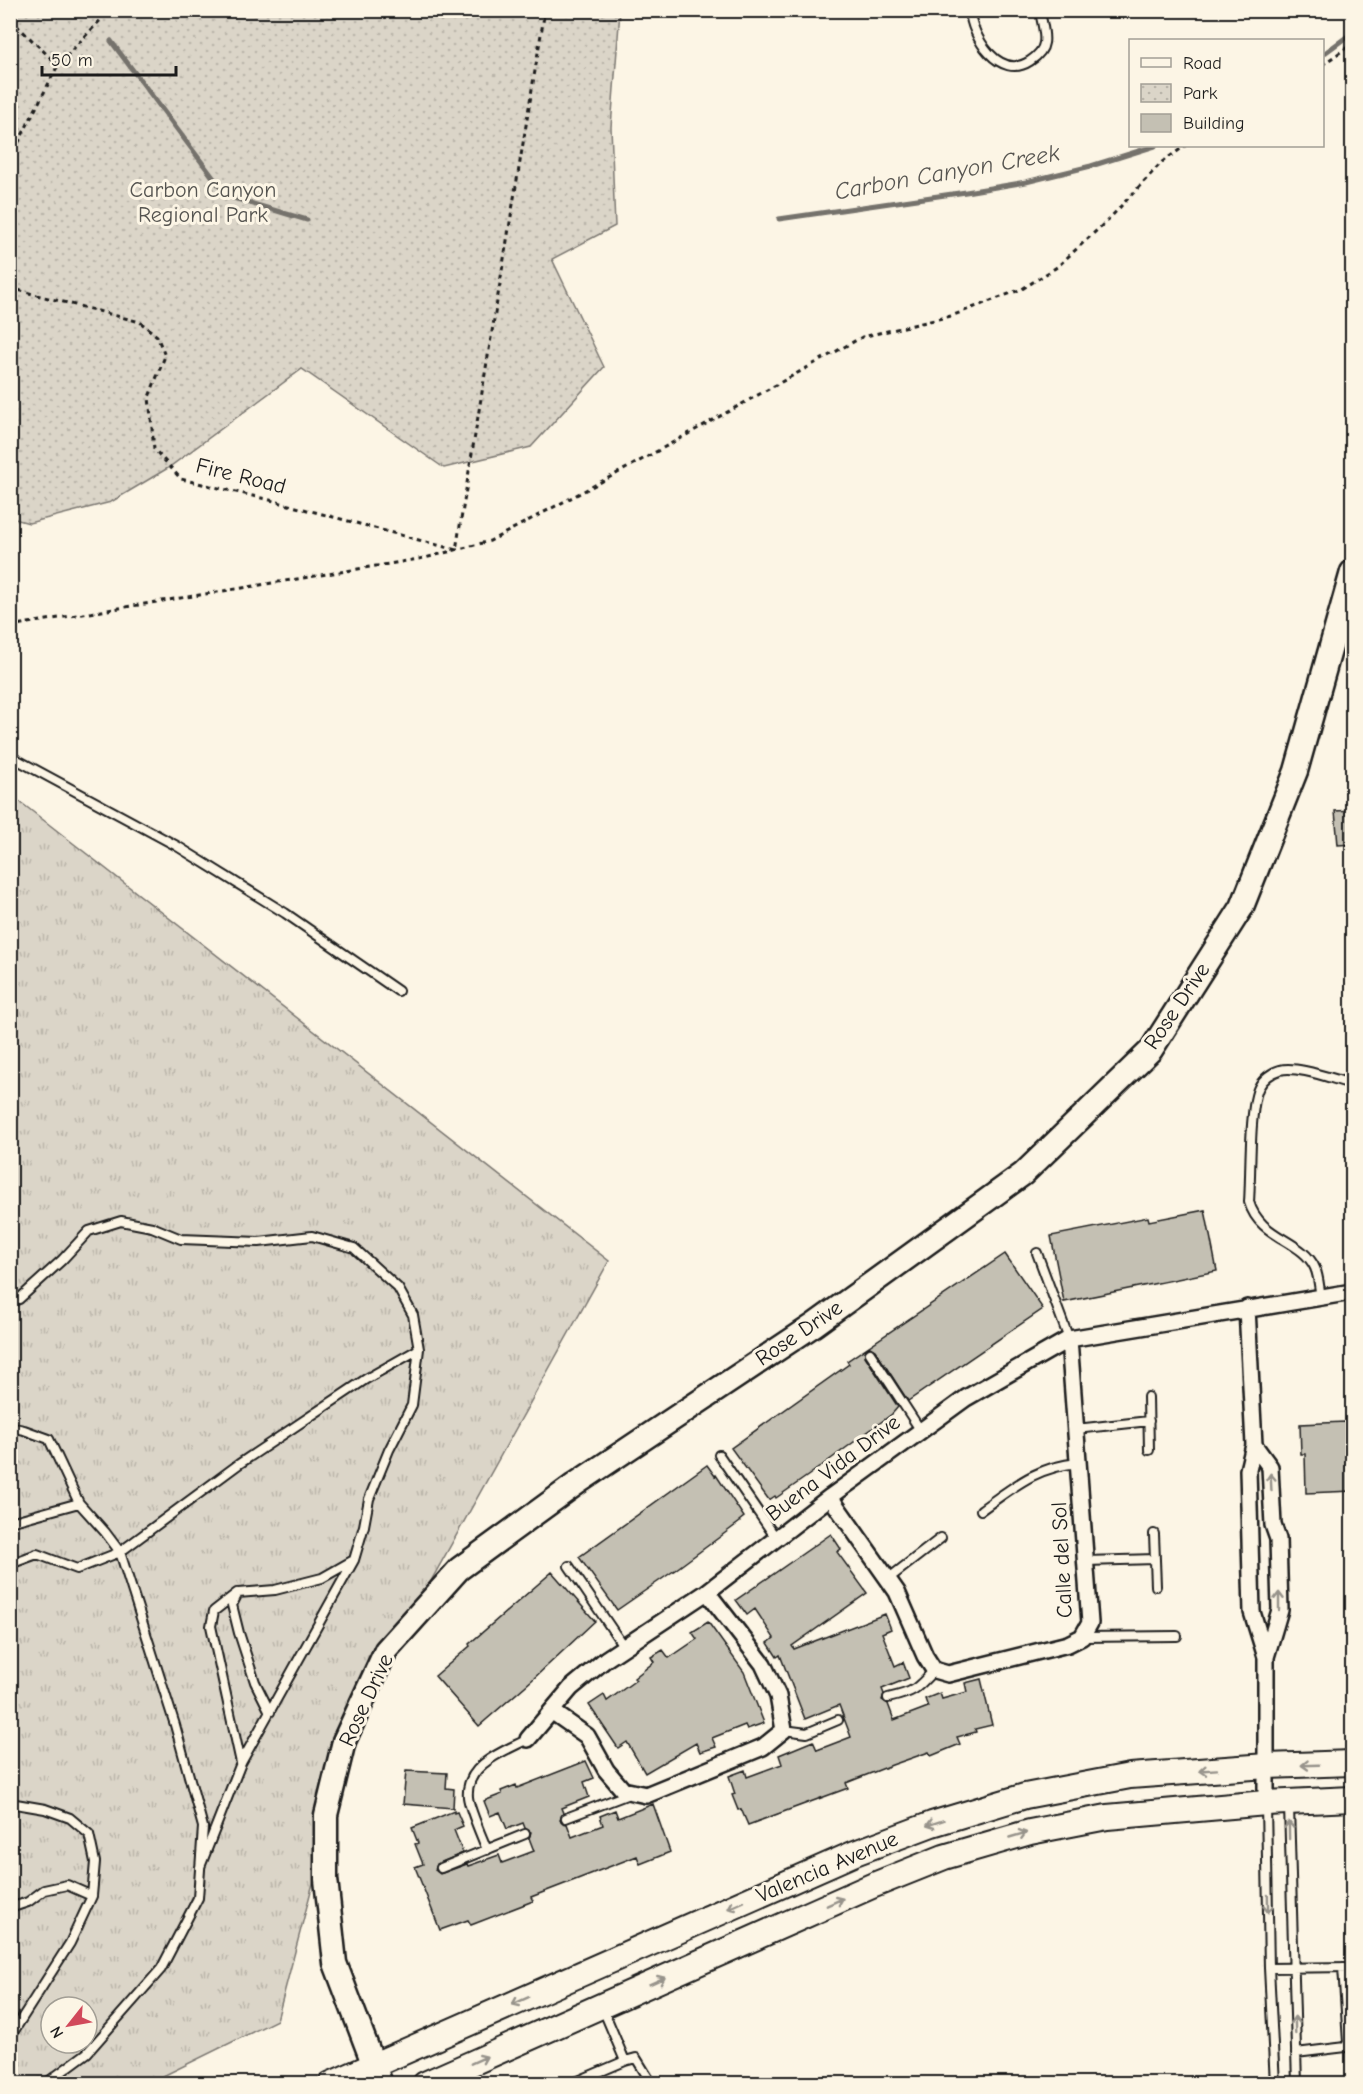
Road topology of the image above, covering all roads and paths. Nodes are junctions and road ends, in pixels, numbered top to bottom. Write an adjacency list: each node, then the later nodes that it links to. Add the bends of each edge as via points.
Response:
1 (110, 10): 8 (path)
2 (545, 10): 12 (path)
3 (970, 10): 4 (lane, via 977,38 990,54 1008,66 1023,66 1037,57 1044,43)
4 (1040, 10)
5 (10, 19): 8 (path)
6 (1353, 44): 7 (path)
7 (1324, 63)
8 (58, 65): 10 (path)
9 (1184, 147): 12 (path, via 1162,162 1057,267 1022,289 951,316 862,338 490,541)
10 (10, 159)
11 (10, 288): 12 (path, Fire Road, via 140,322 158,336 165,356 149,397 154,448 181,479)
12 (456, 550): 14 (path)
13 (1353, 572): 87 (street, Rose Drive, via 1296,771 1242,907 1151,1050 1023,1174 814,1325 577,1483 459,1569 386,1650 344,1741 326,1815 326,1879 335,1963)
14 (10, 626)
15 (10, 756): 16 (lane, via 185,851 285,913)
16 (398, 991)
17 (1353, 1084): 20 (lane, via 1281,1070 1267,1077 1259,1087 1254,1108 1249,1202 1253,1214 1263,1226 1308,1257 1316,1269)
18 (1037, 1253): 23 (lane)
19 (1353, 1292): 20 (street, Buena Vida Drive)
20 (1321, 1297): 22 (street, Buena Vida Drive)
21 (10, 1302): 24 (lane, via 19,1299 89,1231 121,1221 152,1227 181,1239 259,1242 312,1236 354,1248 398,1288 413,1315)
22 (1247, 1308): 23 (street, Buena Vida Drive); 31 (street)
23 (1069, 1339): 29 (street, Calle del Sol); 30 (street, Buena Vida Drive, via 966,1398)
24 (419, 1349): 42 (lane, via 366,1379 239,1464); 44 (lane, via 412,1405 369,1499)
25 (870, 1353): 30 (lane)
26 (1148, 1397): 27 (lane)
27 (1149, 1421): 29 (lane); 32 (lane)
28 (10, 1427): 36 (lane, via 49,1439)
29 (1076, 1429): 34 (street, Calle del Sol)
30 (921, 1431): 35 (street, Buena Vida Drive)
31 (1254, 1445): 55 (street, via 1248,1470 1252,1612); 55 (street, one-way to 31, via 1280,1610 1278,1539 1273,1525 1270,1467)
32 (1149, 1450)
33 (719, 1455): 40 (lane)
34 (1078, 1463): 37 (lane, via 1057,1465 1028,1476); 45 (street, Calle del Sol)
35 (830, 1497): 40 (street, Buena Vida Drive); 48 (street)
36 (79, 1503): 38 (lane); 42 (lane)
37 (981, 1510)
38 (10, 1522)
39 (1154, 1534): 43 (lane)
40 (776, 1538): 50 (street, Buena Vida Drive)
41 (941, 1538): 48 (lane)
42 (120, 1552): 46 (lane, via 77,1569 37,1554); 75 (lane, via 203,1827)
43 (1155, 1559): 45 (lane); 49 (lane)
44 (354, 1560): 51 (lane, via 322,1578 275,1590); 60 (lane)
45 (1086, 1560): 53 (street, Calle del Sol, via 1090,1623)
46 (10, 1563)
47 (569, 1566): 54 (lane)
48 (888, 1579): 56 (street)
49 (1156, 1586)
50 (707, 1592): 54 (street, Buena Vida Drive); 63 (street, via 763,1664 778,1696)
51 (238, 1593): 60 (lane, via 232,1605 239,1633 255,1682); 65 (lane, via 214,1611 211,1626)
52 (1177, 1636): 53 (lane)
53 (1082, 1637): 56 (street, Calle del Sol, via 1068,1644 948,1674)
54 (624, 1647): 61 (street, Buena Vida Drive, via 571,1688)
55 (1266, 1657): 67 (street)
56 (934, 1670): 58 (lane, via 911,1693)
57 (10, 1685): 59 (lane)
58 (888, 1698)
59 (10, 1699)
60 (270, 1712): 65 (lane)
61 (553, 1712): 64 (street, Buena Vida Drive); 68 (street, via 588,1736 606,1770 623,1790)
62 (838, 1720): 63 (lane, via 807,1732)
63 (784, 1730): 68 (street, via 762,1747 646,1795)
64 (528, 1739): 74 (lane, Buena Vida Drive, via 484,1762 471,1777 468,1796)
65 (241, 1763): 75 (lane)
66 (1353, 1763): 67 (main road, Valencia Avenue, one-way to 67)
67 (1267, 1766): 71 (street); 87 (main road, Valencia Avenue, one-way to 87, via 1130,1776 1025,1796 932,1824 855,1853)
68 (634, 1792): 72 (lane)
69 (1353, 1799): 71 (main road, Valencia Avenue)
70 (10, 1803): 77 (lane, via 70,1818 89,1834 95,1862)
71 (1277, 1803): 79 (lane, one-way to 71); 82 (lane, one-way to 82); 83 (main road, Valencia Avenue, one-way to 71, via 944,1857 1030,1832 1107,1817)
72 (566, 1818)
73 (525, 1834): 74 (lane)
74 (487, 1850): 76 (lane)
75 (200, 1867): 88 (lane, via 198,1898 161,1969 87,2053)
76 (441, 1868)
77 (92, 1896): 78 (lane, via 67,1885 44,1890 28,1902); 84 (lane, via 70,1943)
78 (10, 1908)
79 (1292, 1967): 80 (lane); 82 (lane); 85 (lane, one-way to 79)
80 (1343, 1967): 81 (lane); 85 (lane, via 1346,2047)
81 (1353, 1967)
82 (1269, 1968): 93 (lane)
83 (602, 2005): 86 (lane); 90 (main road, Valencia Avenue, one-way to 83)
84 (10, 2037)
85 (1296, 2053): 94 (lane)
86 (625, 2061): 91 (lane); 92 (lane, via 636,2058)
87 (377, 2075): 89 (main road, Valencia Avenue)
88 (45, 2084)
89 (331, 2084)
90 (425, 2084)
91 (571, 2084)
92 (652, 2084)
93 (1275, 2084)
94 (1297, 2084)

